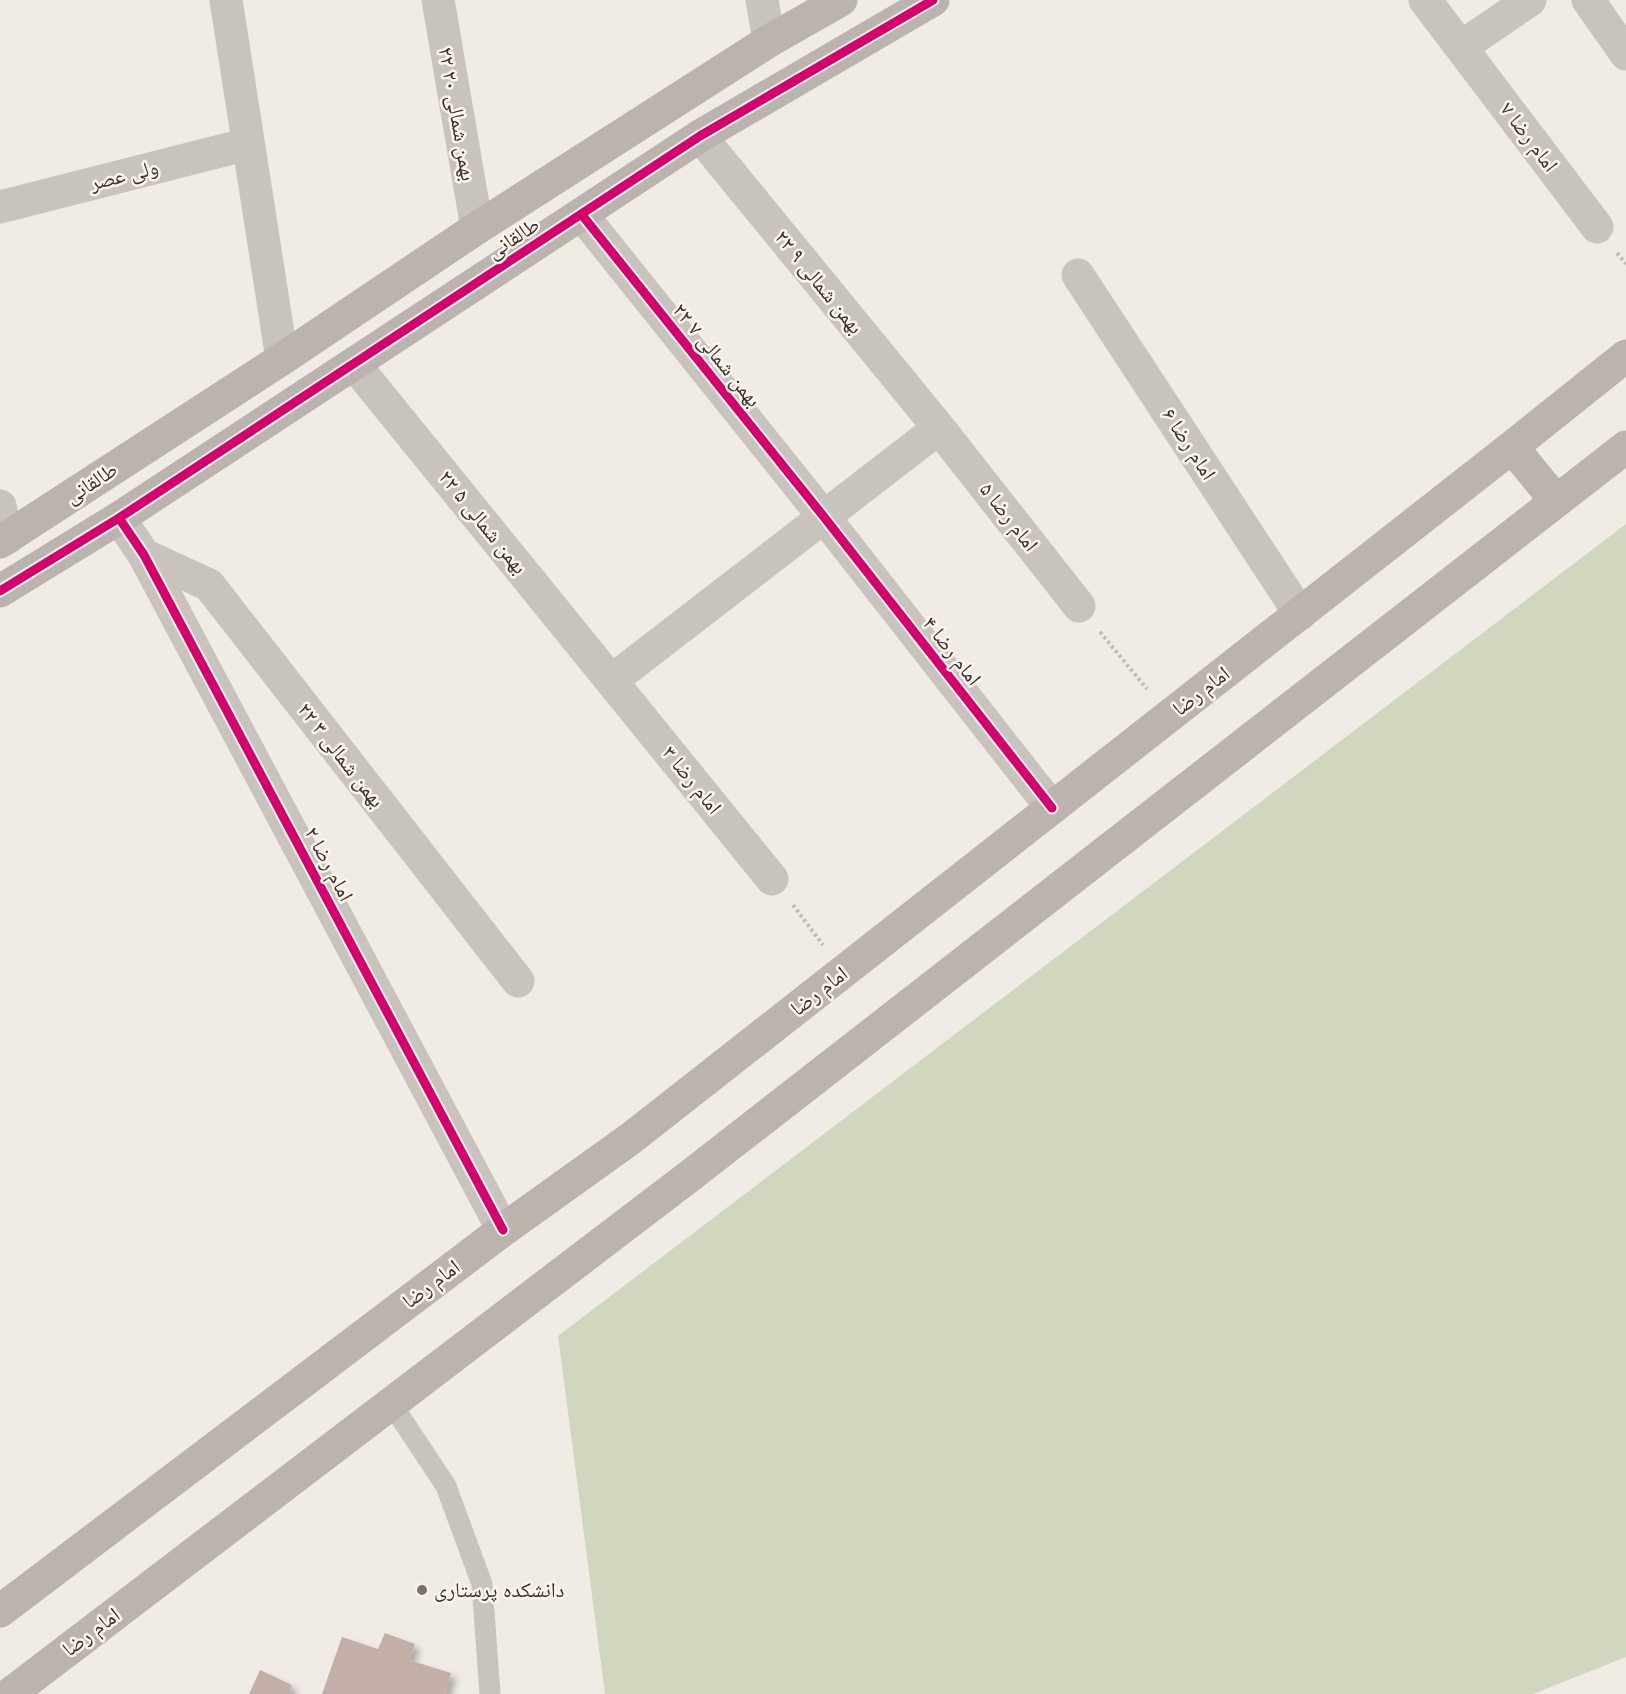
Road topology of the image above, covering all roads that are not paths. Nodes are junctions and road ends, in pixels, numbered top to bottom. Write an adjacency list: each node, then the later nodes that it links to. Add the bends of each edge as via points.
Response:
1 (226, 0): 13 (street)
2 (438, 0): 17 (street, ۲۲ بهمن شمالی ۲۰)
3 (762, 0): 9 (street)
4 (841, 0): 9 (main road, طالقانی)
5 (933, 0): 12 (main road, طالقانی)
6 (1425, 0): 10 (street, امام رضا ۷)
7 (1530, 0): 10 (street)
8 (1588, 0): 11 (street)
9 (769, 41): 17 (main road, طالقانی)
10 (1461, 47): 16 (street, امام رضا ۷)
11 (1626, 54)
12 (700, 136): 15 (main road, طالقانی); 23 (street, ۲۲ بهمن شمالی ۹)
13 (248, 144): 14 (street, ولی عصر); 20 (street)
14 (0, 207)
15 (582, 215): 21 (main road, طالقانی); 28 (street, ۲۲ بهمن شمالی ۷)
16 (1597, 227)
17 (477, 228): 20 (main road, طالقانی)
18 (1078, 275): 34 (street, امام رضا ۶)
19 (1626, 356): 24 (main road, امام رضا)
20 (282, 358): 22 (main road); 30 (main road, طالقانی)
21 (354, 364): 22 (main road, طالقانی); 35 (street, ۲۲ بهمن شمالی ۵)
22 (302, 397): 29 (main road, طالقانی)
23 (939, 428): 28 (street); 33 (street, امام رضا ۵)
24 (1512, 447): 26 (main road); 34 (main road, امام رضا)
25 (1626, 447): 26 (main road, امام رضا)
26 (1556, 501): 40 (main road, امام رضا)
27 (0, 506): 30 (street)
28 (824, 517): 35 (street); 36 (street, امام رضا ۴)
29 (119, 518): 31 (street, امام رضا ۲); 32 (main road, طالقانی)
30 (3, 540)
31 (144, 555): 38 (street, ۲۲ بهمن شمالی ۳, via 209,585); 39 (street, امام رضا ۲)
32 (0, 591)
33 (1079, 606)
34 (1300, 614): 36 (main road, امام رضا)
35 (611, 681): 37 (street, امام رضا ۳)
36 (1052, 808): 39 (main road, امام رضا, via 630,1139)
37 (772, 879)
38 (518, 981)
39 (503, 1230): 41 (main road, امام رضا)
40 (391, 1403): 42 (main road, امام رضا); 43 (lane, via 446,1486 482,1584)
41 (0, 1611)
42 (10, 1694)
43 (490, 1694)

